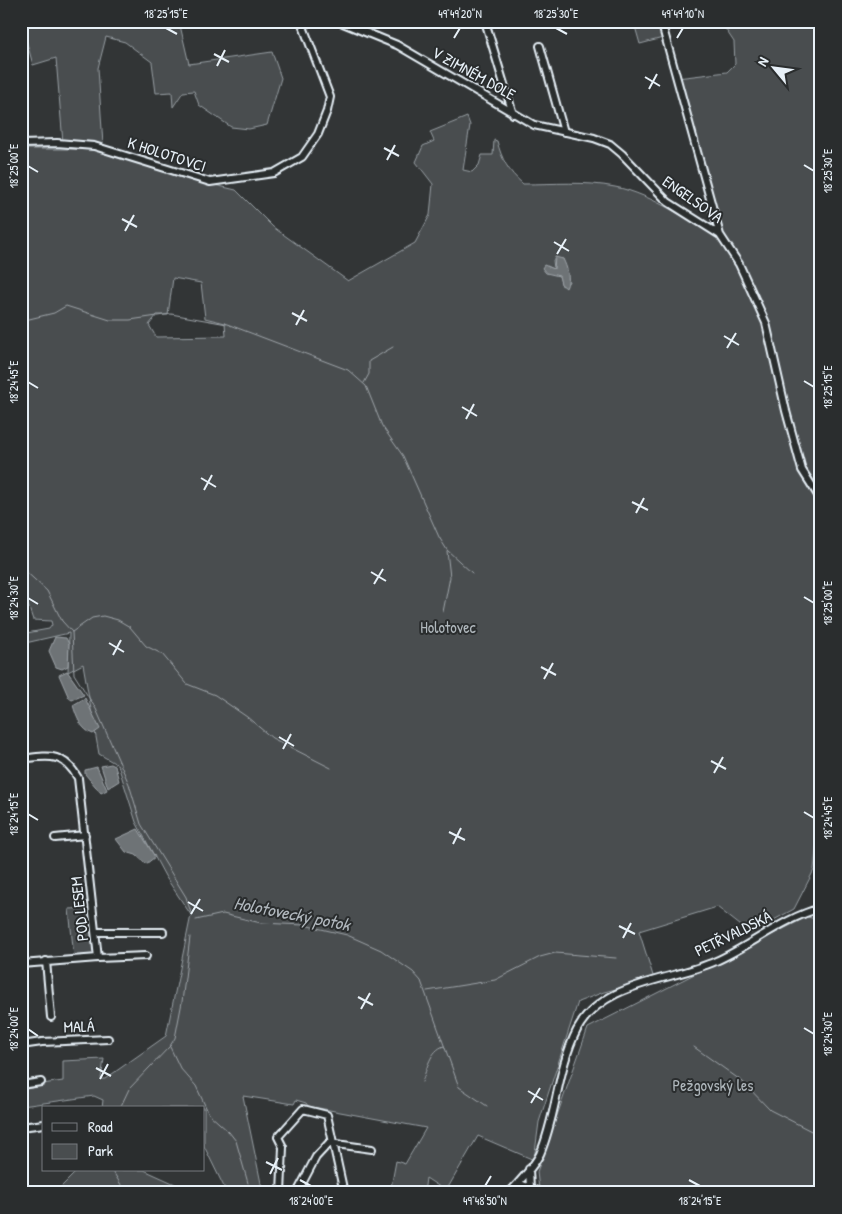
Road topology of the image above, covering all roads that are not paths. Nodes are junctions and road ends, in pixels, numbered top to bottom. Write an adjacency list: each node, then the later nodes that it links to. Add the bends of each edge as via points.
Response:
1 (302, 21): 8 (street, K HOLOTOVCI, via 330,96 318,134 302,157 274,173 210,182 94,146)
2 (338, 21): 6 (street, V ZIMNÉM DOLE, via 397,45)
3 (485, 21): 6 (street, V ZIMNÉM DOLE)
4 (661, 21): 9 (street)
5 (540, 46): 7 (street)
6 (513, 114): 7 (street, ENGELSOVA, via 534,125)
7 (564, 132): 9 (street, ENGELSOVA, via 610,144 668,202)
8 (21, 144)
9 (720, 235): 10 (street, ENGELSOVA, via 739,264 766,324 802,470)
10 (821, 500)
11 (21, 758): 12 (street, POD LESEM, via 58,757 74,772 79,784)
12 (85, 835): 13 (street); 15 (street, POD LESEM)
13 (55, 838)
14 (821, 908): 30 (street, PETŘVALDSKÁ, via 802,913 715,962 609,998 590,1012 577,1029 570,1047 539,1155)
15 (96, 932): 16 (street); 18 (street, POD LESEM)
16 (163, 932)
17 (146, 956): 18 (street)
18 (98, 958): 19 (street, POD LESEM)
19 (46, 961): 20 (street, POD LESEM); 21 (street)
20 (21, 964)
21 (50, 1017)
22 (108, 1039): 23 (street, MALÁ)
23 (21, 1045)
24 (41, 1082): 25 (street)
25 (21, 1085)
26 (42, 1124): 27 (street)
27 (21, 1127)
28 (333, 1144): 29 (street); 33 (street, via 327,1115 303,1109 278,1137 283,1147); 34 (street, via 329,1143 316,1157); 35 (street)
29 (372, 1149)
30 (529, 1169): 31 (street, PETŘVALDSKÁ); 32 (street)
31 (518, 1183): 32 (street); 36 (street, PETŘVALDSKÁ)
32 (530, 1188): 37 (street)
33 (281, 1193)
34 (297, 1193)
35 (344, 1193)
36 (509, 1193)
37 (542, 1193)

